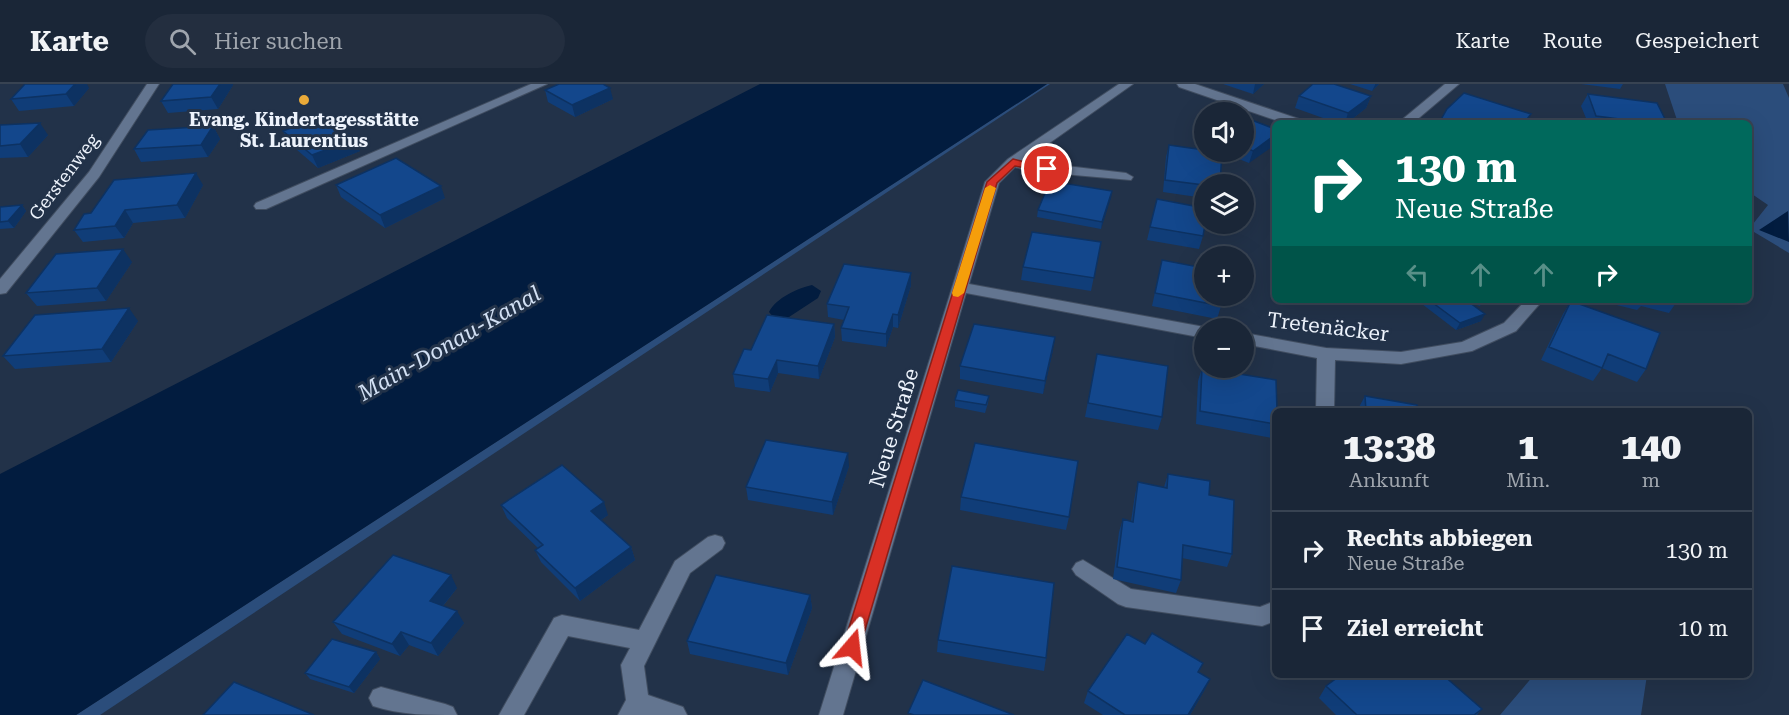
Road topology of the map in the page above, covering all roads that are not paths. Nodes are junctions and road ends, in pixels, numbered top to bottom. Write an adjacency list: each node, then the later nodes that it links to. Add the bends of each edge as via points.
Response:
1 (153, 84): 12 (street, Gerstenweg, via 94,174)
2 (541, 84): 10 (street)
3 (1127, 84): 8 (street, Neue Straße)
4 (1183, 84): 6 (street)
5 (1454, 84): 7 (street)
6 (1288, 120)
7 (1409, 120)
8 (1013, 162): 9 (street); 11 (street, Neue Straße, via 992,182)
9 (1126, 177)
10 (261, 206)
11 (960, 287): 14 (street); 27 (street, Neue Straße)
12 (0, 289)
13 (1532, 303): 16 (street, Tretenäcker, via 1510,327 1466,347 1401,358)
14 (1194, 330)
15 (1254, 341): 16 (street, Tretenäcker)
16 (1326, 354): 17 (street)
17 (1325, 408)
18 (715, 543): 21 (street, via 682,567)
19 (1083, 569): 20 (street, via 1126,598 1262,617)
20 (1272, 612)
21 (645, 641): 23 (street, via 632,665); 25 (street, via 562,625)
22 (381, 698): 24 (street)
23 (634, 709): 26 (street)
24 (445, 715)
25 (512, 715)
26 (675, 715)
27 (831, 715)

